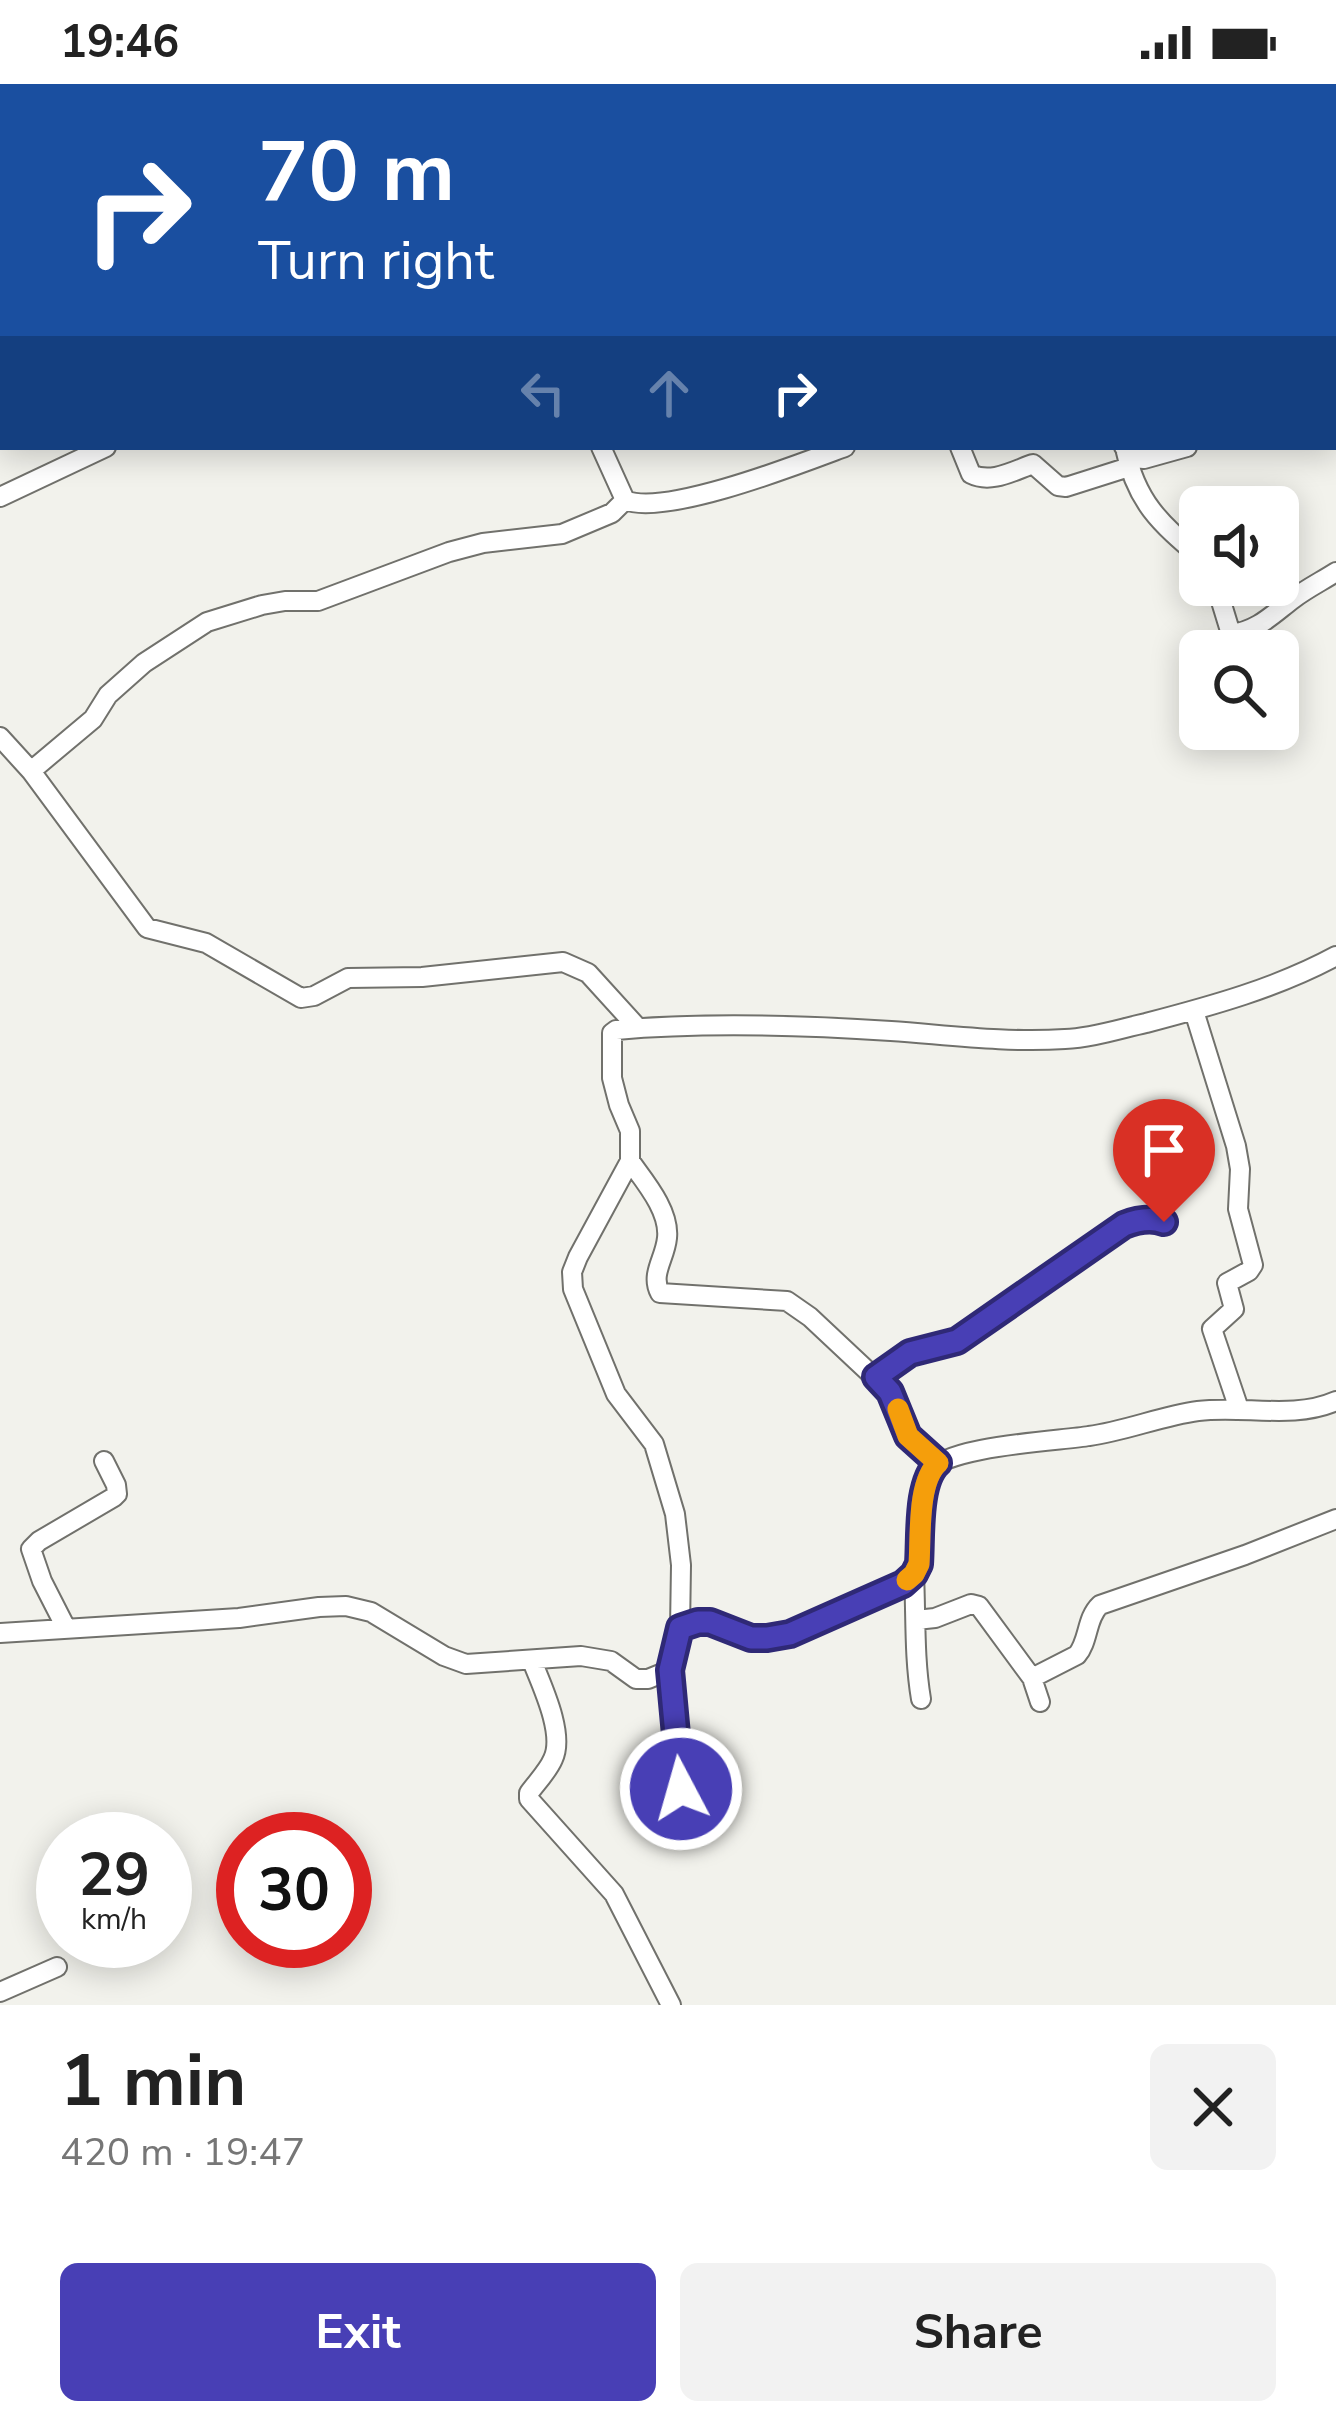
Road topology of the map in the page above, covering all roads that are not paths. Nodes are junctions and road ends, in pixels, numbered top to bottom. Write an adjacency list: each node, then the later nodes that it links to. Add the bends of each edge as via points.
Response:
1 (100, 450): 7 (street)
2 (602, 450): 8 (street)
3 (837, 450): 8 (street, via 701,494)
4 (961, 450): 6 (street, via 970,474 981,479 1033,464 1066,487)
5 (1176, 450): 6 (street, via 1144,459)
6 (1126, 454): 9 (street, via 1139,493)
7 (0, 497)
8 (626, 500): 15 (street, via 562,534 483,543 318,601 262,605 207,622 144,663)
9 (1179, 538)
10 (1336, 572): 11 (street)
11 (1299, 595)
12 (1222, 606): 13 (street, via 1231,634)
13 (1284, 606)
14 (0, 736): 15 (street)
15 (31, 771): 18 (street, via 147,928 206,943 301,998 348,978 563,962 588,973)
16 (1336, 956): 17 (street)
17 (1194, 1010): 18 (street, via 1066,1040); 23 (street, via 1236,1146 1238,1209 1253,1265 1227,1282 1234,1309 1212,1329)
18 (638, 1028): 19 (street, via 610,1036)
19 (630, 1161): 21 (street, via 665,1219 660,1293 787,1301); 30 (street, via 578,1257 573,1289 616,1394 661,1462 681,1565)
20 (1164, 1222): 21 (street, via 1124,1225 957,1341 910,1353)
21 (876, 1377): 25 (street, via 908,1436)
22 (1336, 1401): 23 (street, via 1316,1409)
23 (1239, 1409): 25 (street)
24 (104, 1461): 29 (street, via 117,1494 31,1549)
25 (938, 1463): 27 (street, via 924,1487)
26 (1336, 1519): 34 (street, via 1100,1605 1082,1650)
27 (914, 1574): 28 (street); 30 (street, via 790,1634 751,1638 710,1622)
28 (916, 1620): 34 (street, via 979,1606); 35 (street)
29 (66, 1628): 31 (street); 32 (street, via 346,1606 466,1664)
30 (680, 1628): 33 (street)
31 (0, 1633)
32 (532, 1661): 33 (street, via 601,1658 636,1679); 40 (street, via 557,1746 529,1799 614,1894)
33 (670, 1670): 37 (street)
34 (1032, 1678): 36 (street)
35 (921, 1700)
36 (1040, 1702)
37 (681, 1789)
38 (54, 1968): 39 (street)
39 (0, 1992)
40 (662, 2002)

